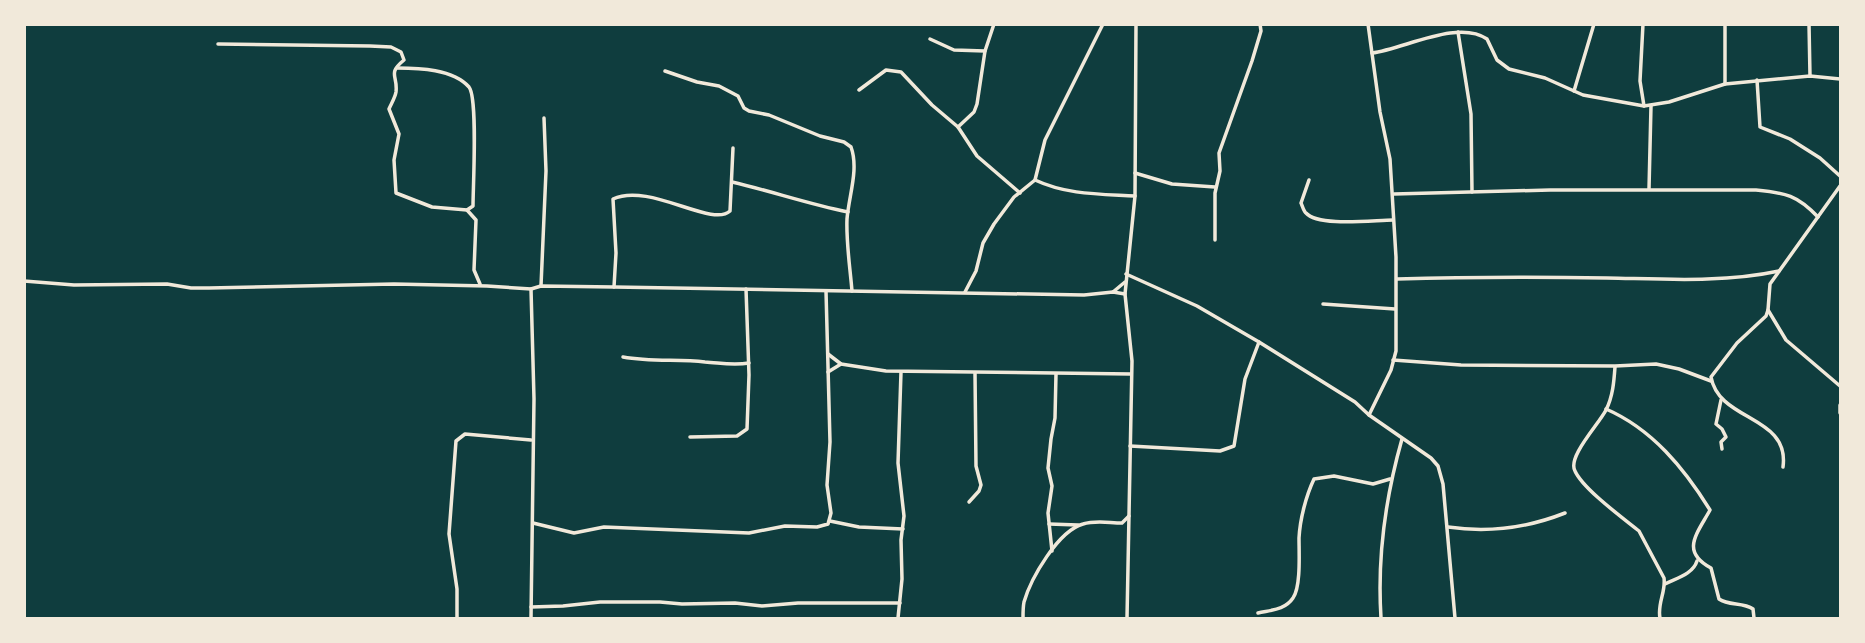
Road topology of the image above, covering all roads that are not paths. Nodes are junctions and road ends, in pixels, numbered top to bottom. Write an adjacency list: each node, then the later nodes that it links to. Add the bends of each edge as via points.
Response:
1 (993, 24): 13 (street)
2 (1103, 24): 30 (street, via 1045,140)
3 (1136, 24): 28 (street)
4 (1260, 24): 34 (street, via 1252,61 1220,149)
5 (1368, 24): 14 (street)
6 (1594, 24): 22 (street)
7 (1643, 24): 23 (street, via 1640,81)
8 (1725, 24): 20 (street)
9 (1809, 24): 17 (street)
10 (1458, 32): 14 (street); 22 (street, via 1487,39 1497,60 1509,69); 36 (street, via 1471,114)
11 (930, 39): 13 (street, via 954,50)
12 (218, 44): 15 (street, via 391,47 404,55)
13 (985, 51): 26 (street, via 977,104)
14 (1371, 53): 38 (street)
15 (395, 68): 40 (street, via 396,95 389,109 399,134 394,160 396,193 432,207); 40 (street, via 448,75 472,92 473,206)
16 (665, 71): 41 (street, via 719,86 738,96 749,111 769,114 851,147 855,166)
17 (1810, 76): 18 (street); 19 (street)
18 (1840, 79)
19 (1757, 80): 20 (street); 29 (street, via 1760,127 1820,158)
20 (1725, 84): 24 (street)
21 (859, 90): 26 (street, via 886,70 901,72)
22 (1574, 91): 23 (street)
23 (1644, 106): 24 (street)
24 (1651, 106): 35 (street)
25 (544, 118): 51 (street)
26 (958, 127): 37 (street, via 976,156)
27 (733, 148): 32 (street)
28 (1135, 173): 34 (street, via 1172,184); 39 (street)
29 (1840, 176)
30 (1035, 180): 37 (street); 39 (street, via 1069,192)
31 (1309, 180): 43 (street, via 1301,203 1314,218)
32 (732, 182): 41 (street); 52 (street, via 730,211 719,216 652,197 613,200)
33 (1840, 186): 42 (street)
34 (1215, 187): 44 (street)
35 (1649, 189): 36 (street); 42 (street, via 1785,193 1805,203)
36 (1472, 192): 38 (street)
37 (1020, 193): 58 (street, via 983,243)
38 (1394, 194): 43 (street)
39 (1135, 196): 46 (street)
40 (467, 210): 50 (street, via 476,220 474,270)
41 (848, 212): 56 (street)
42 (1818, 217): 45 (street)
43 (1393, 220): 47 (street)
44 (1215, 240)
45 (1779, 271): 47 (street, via 1711,278); 62 (street, via 1770,284)
46 (1126, 274): 49 (street); 63 (street, via 1197,306)
47 (1396, 279): 61 (street)
48 (24, 281): 50 (street, via 191,288)
49 (1126, 281): 57 (street); 59 (street)
50 (481, 286): 53 (street)
51 (541, 286): 52 (street); 53 (street)
52 (614, 286): 54 (street)
53 (531, 289): 84 (street)
54 (746, 289): 55 (street); 67 (street)
55 (826, 290): 56 (street); 64 (street)
56 (852, 291): 58 (street)
57 (1113, 292): 58 (street); 59 (street)
58 (964, 293)
59 (1125, 294): 74 (street)
60 (1323, 304): 61 (street)
61 (1395, 309): 66 (street)
62 (1768, 310): 75 (street, via 1718,364); 76 (street, via 1786,340)
63 (1259, 342): 81 (street); 85 (street, via 1245,379 1234,446 1220,451)
64 (828, 354): 68 (street); 71 (street)
65 (622, 357): 67 (street)
66 (1393, 360): 69 (street); 81 (street)
67 (749, 363): 82 (street, via 745,431 737,436)
68 (841, 364): 70 (street); 71 (street)
69 (1615, 366): 75 (street, via 1656,364); 79 (street)
70 (901, 372): 72 (street); 97 (street, via 898,463)
71 (828, 373): 92 (street)
72 (975, 373): 73 (street); 89 (street, via 976,466 981,485)
73 (1056, 373): 74 (street); 94 (street, via 1048,468 1052,486)
74 (1131, 374): 85 (street)
75 (1711, 381): 77 (street)
76 (1840, 386)
77 (1721, 398): 86 (street, via 1716,424 1726,437); 87 (street, via 1776,435 1785,453)
78 (1840, 405): 80 (street)
79 (1606, 409): 99 (street, via 1646,431 1680,466 1710,510 1694,541); 100 (street, via 1573,459 1575,471 1639,531)
80 (1840, 413)
81 (1369, 415): 83 (street)
82 (690, 437)
83 (1402, 439): 88 (street); 96 (street, via 1438,466)
84 (532, 440): 93 (street); 104 (street, via 466,434 456,440 449,534)
85 (1130, 446): 91 (street)
86 (1722, 449)
87 (1783, 467)
88 (1390, 479): 103 (street, via 1373,484 1334,476 1314,479 1299,536 1295,595 1284,606); 109 (street, via 1380,548)
89 (969, 502)
90 (1565, 513): 96 (street, via 1518,528)
91 (1131, 514): 95 (street, via 1122,523); 108 (street)
92 (830, 521): 93 (street, via 817,527 785,526 750,533 604,527 574,533); 97 (street)
93 (533, 523): 102 (street)
94 (1049, 524): 95 (street); 98 (street)
95 (1080, 525): 98 (street)
96 (1448, 527): 110 (street)
97 (903, 529): 101 (street)
98 (1052, 551): 107 (street, via 1027,594)
99 (1697, 561): 100 (street, via 1687,573); 112 (street, via 1711,568 1719,599 1748,606)
100 (1665, 584): 111 (street)
101 (901, 603): 102 (street, via 600,602); 106 (street)
102 (531, 607): 105 (street)
103 (1258, 613)
104 (457, 618)
105 (531, 618)
106 (898, 618)
107 (1023, 618)
108 (1127, 618)
109 (1381, 618)
110 (1455, 618)
111 (1660, 618)
112 (1754, 618)

